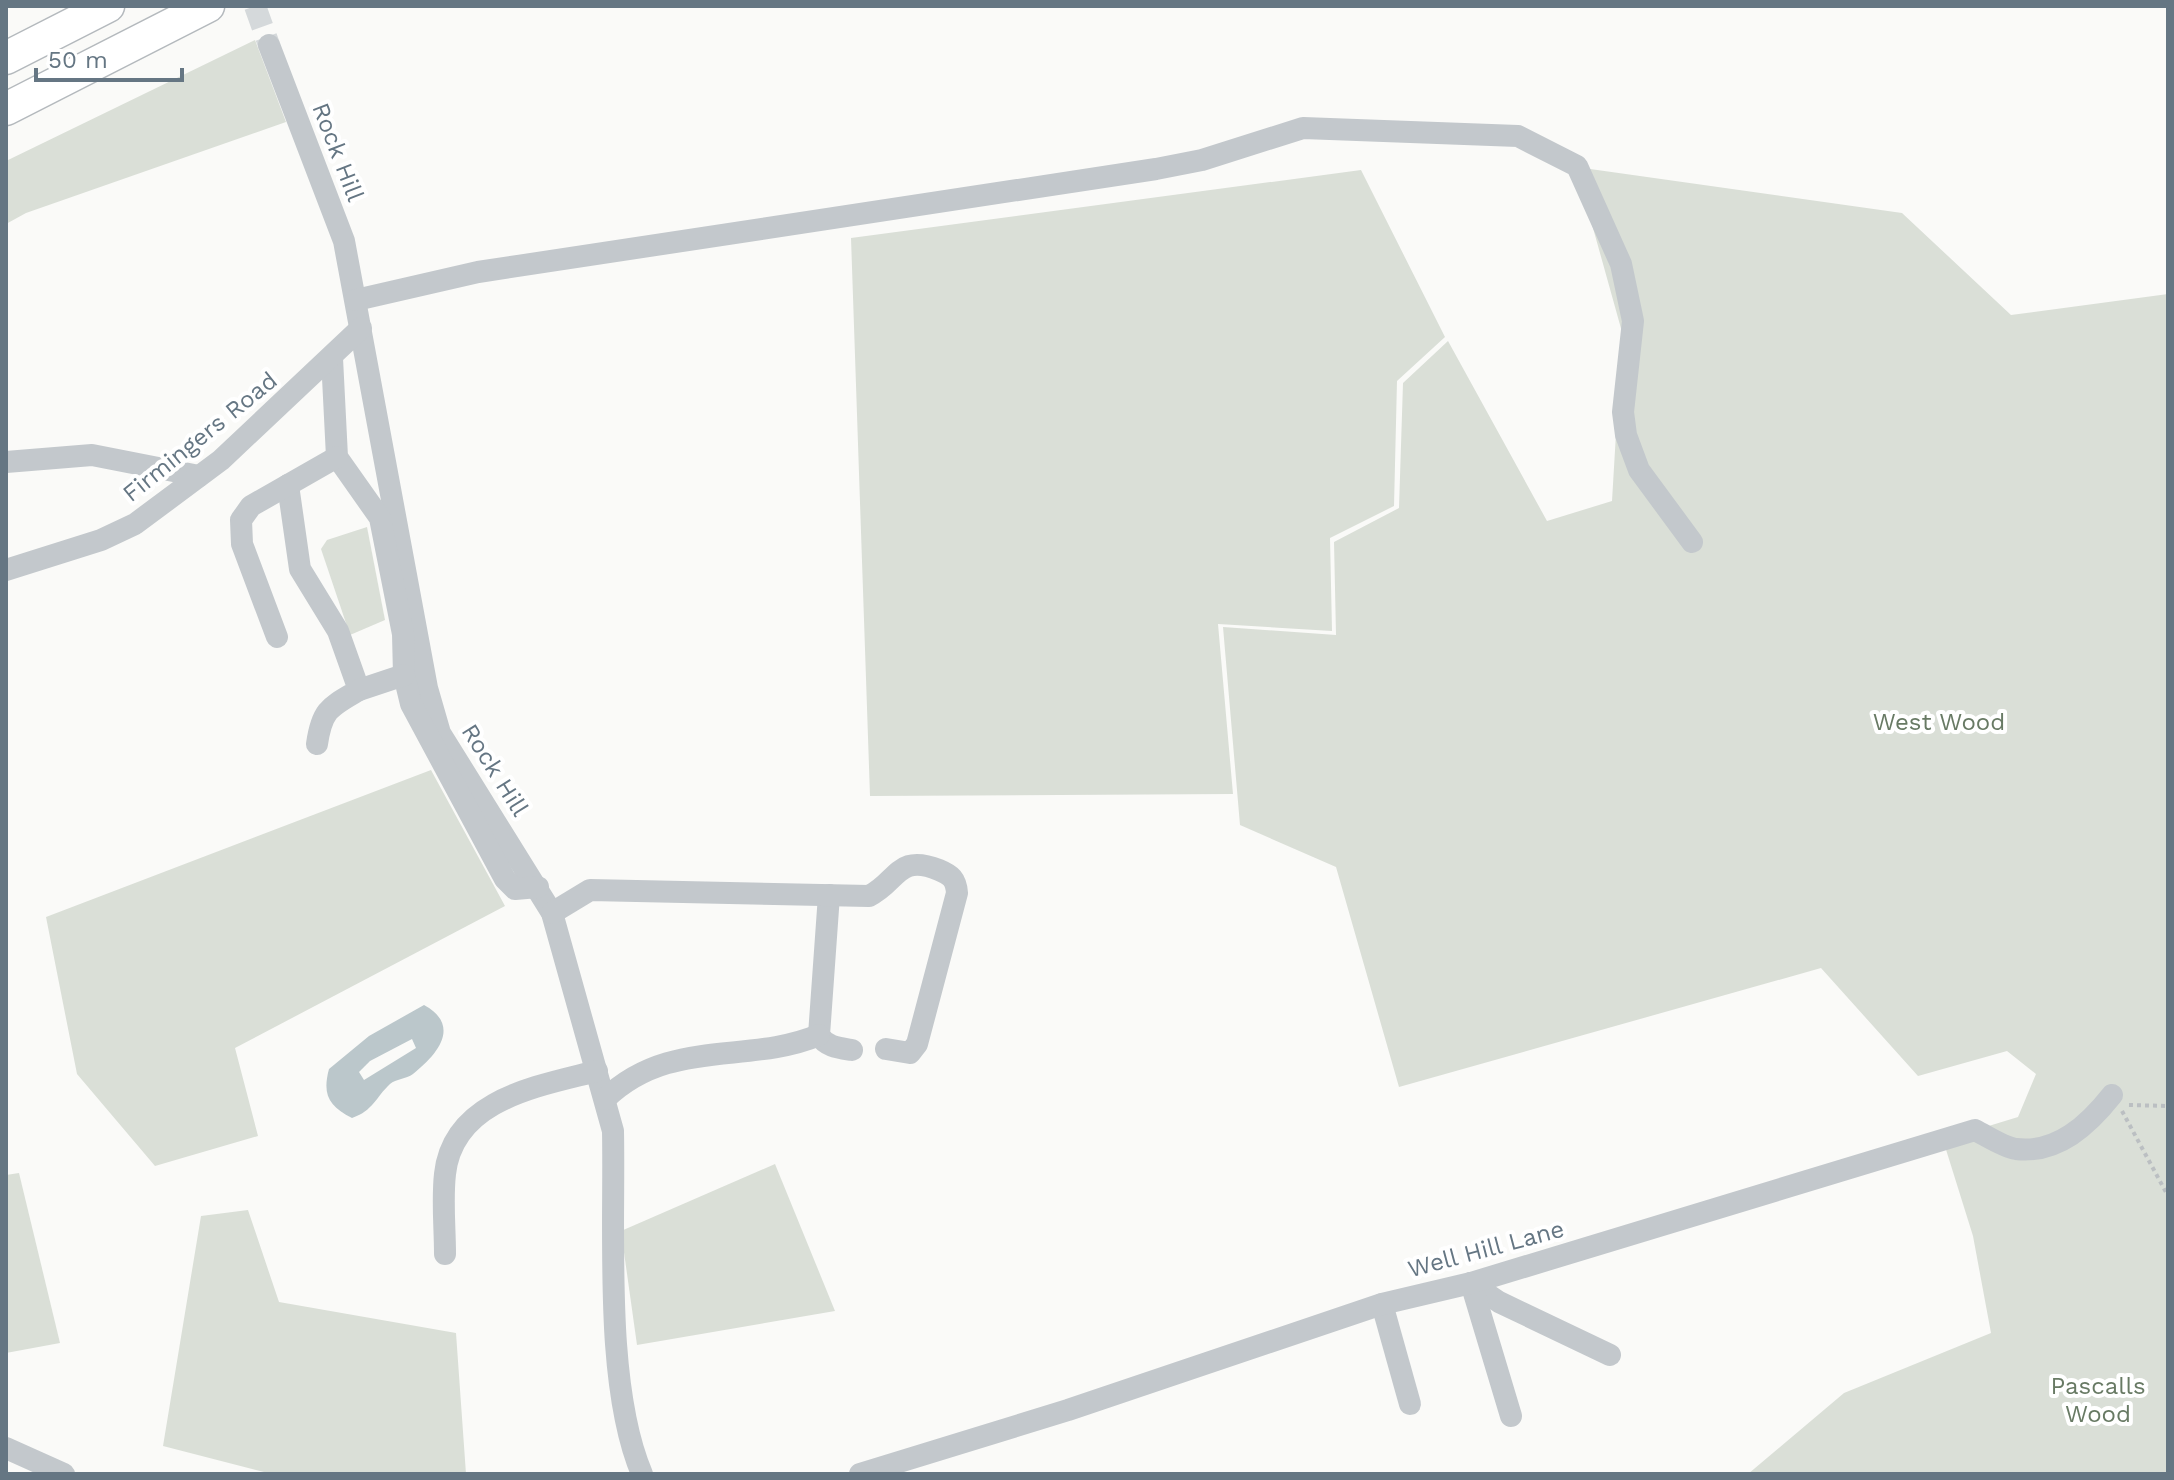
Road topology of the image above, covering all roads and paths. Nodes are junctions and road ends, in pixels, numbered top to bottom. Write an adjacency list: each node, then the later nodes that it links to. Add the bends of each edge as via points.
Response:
1 (77, 6): 5 (highway)
2 (108, 6): 5 (highway)
3 (208, 6): 6 (highway)
4 (269, 45): 7 (street, Rock Hill, via 344,241)
5 (19, 52)
6 (6, 109)
7 (356, 300): 8 (street, Rock Hill); 14 (street, via 478,272 1156,169 1303,128 1518,136 1577,166 1609,232 1633,321 1624,398 1626,435 1639,470)
8 (361, 328): 9 (street, Firmingers Road); 20 (street, Rock Hill, via 427,688 440,733)
9 (332, 358): 10 (street); 12 (street, Firmingers Road)
10 (337, 457): 13 (street); 17 (street, via 380,518 403,634)
11 (6, 462): 12 (street, via 92,455)
12 (199, 476): 15 (street, Firmingers Road, via 135,524)
13 (288, 485): 16 (street, via 251,506 239,529); 18 (street, via 300,569 338,631)
14 (1692, 542)
15 (6, 570)
16 (277, 637)
17 (404, 675): 18 (street); 20 (street, via 420,725 505,879 515,889)
18 (359, 690): 19 (street, via 328,709 320,720)
19 (317, 744)
20 (538, 887): 22 (street, Rock Hill)
21 (829, 895): 22 (street, via 590,890); 23 (street); 24 (street, via 869,896 907,865 930,866 956,882 914,1051)
22 (552, 913): 26 (street, Rock Hill)
23 (819, 1035): 25 (street, via 835,1048); 28 (street, via 790,1045 721,1051 643,1070)
24 (886, 1049)
25 (852, 1050)
26 (597, 1071): 28 (street, Rock Hill); 31 (street, via 504,1097 463,1131 445,1172)
27 (2112, 1095): 32 (street, Well Hill Lane, via 2088,1125 2053,1145 2015,1149 1975,1130)
28 (605, 1099): 39 (street, Rock Hill, via 613,1131 617,1346 629,1443)
29 (2168, 1106): 30 (path, via 2118,1105)
30 (2168, 1196)
31 (445, 1254)
32 (1471, 1283): 33 (street, Well Hill Lane); 34 (street); 36 (street)
33 (1382, 1304): 35 (street); 40 (street, Well Hill Lane)
34 (1610, 1355)
35 (1410, 1404)
36 (1511, 1416)
37 (6, 1448): 38 (street)
38 (64, 1474)
39 (642, 1474)
40 (860, 1474)

